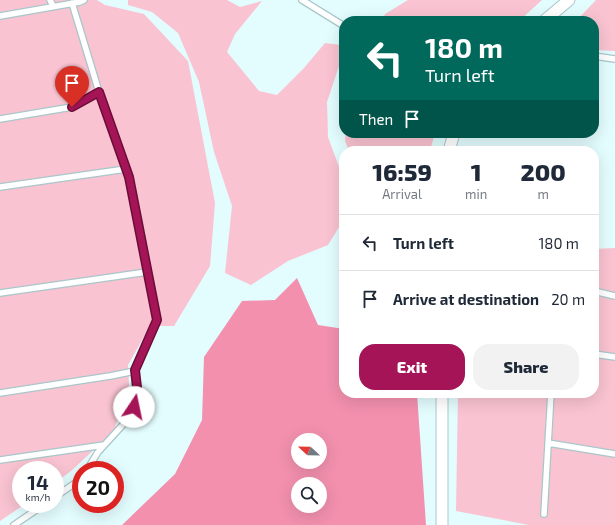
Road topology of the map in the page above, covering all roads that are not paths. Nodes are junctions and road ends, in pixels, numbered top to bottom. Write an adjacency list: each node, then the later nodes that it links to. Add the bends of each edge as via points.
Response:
1 (84, 0): 5 (lane)
2 (302, 0): 8 (lane)
3 (569, 0): 7 (street)
4 (52, 3): 5 (lane); 6 (lane)
5 (72, 3): 11 (lane)
6 (0, 16)
7 (550, 16)
8 (339, 23)
9 (599, 57): 10 (lane)
10 (615, 59)
11 (99, 92): 12 (lane, via 72,107); 13 (lane)
12 (0, 119)
13 (126, 169): 14 (lane); 15 (lane)
14 (0, 187)
15 (147, 272): 17 (lane); 21 (lane, via 157,320)
16 (599, 292): 18 (lane)
17 (0, 293)
18 (615, 296)
19 (599, 355): 20 (lane)
20 (615, 357)
21 (135, 370): 22 (lane); 26 (lane, via 138,396 129,418)
22 (0, 393)
23 (442, 398): 33 (street)
24 (551, 398): 25 (lane)
25 (548, 443): 27 (lane); 31 (lane)
26 (104, 445): 28 (lane); 29 (lane)
27 (615, 454)
28 (0, 460)
29 (92, 461)
30 (32, 513): 32 (lane)
31 (544, 514)
32 (14, 525)
33 (442, 525)

